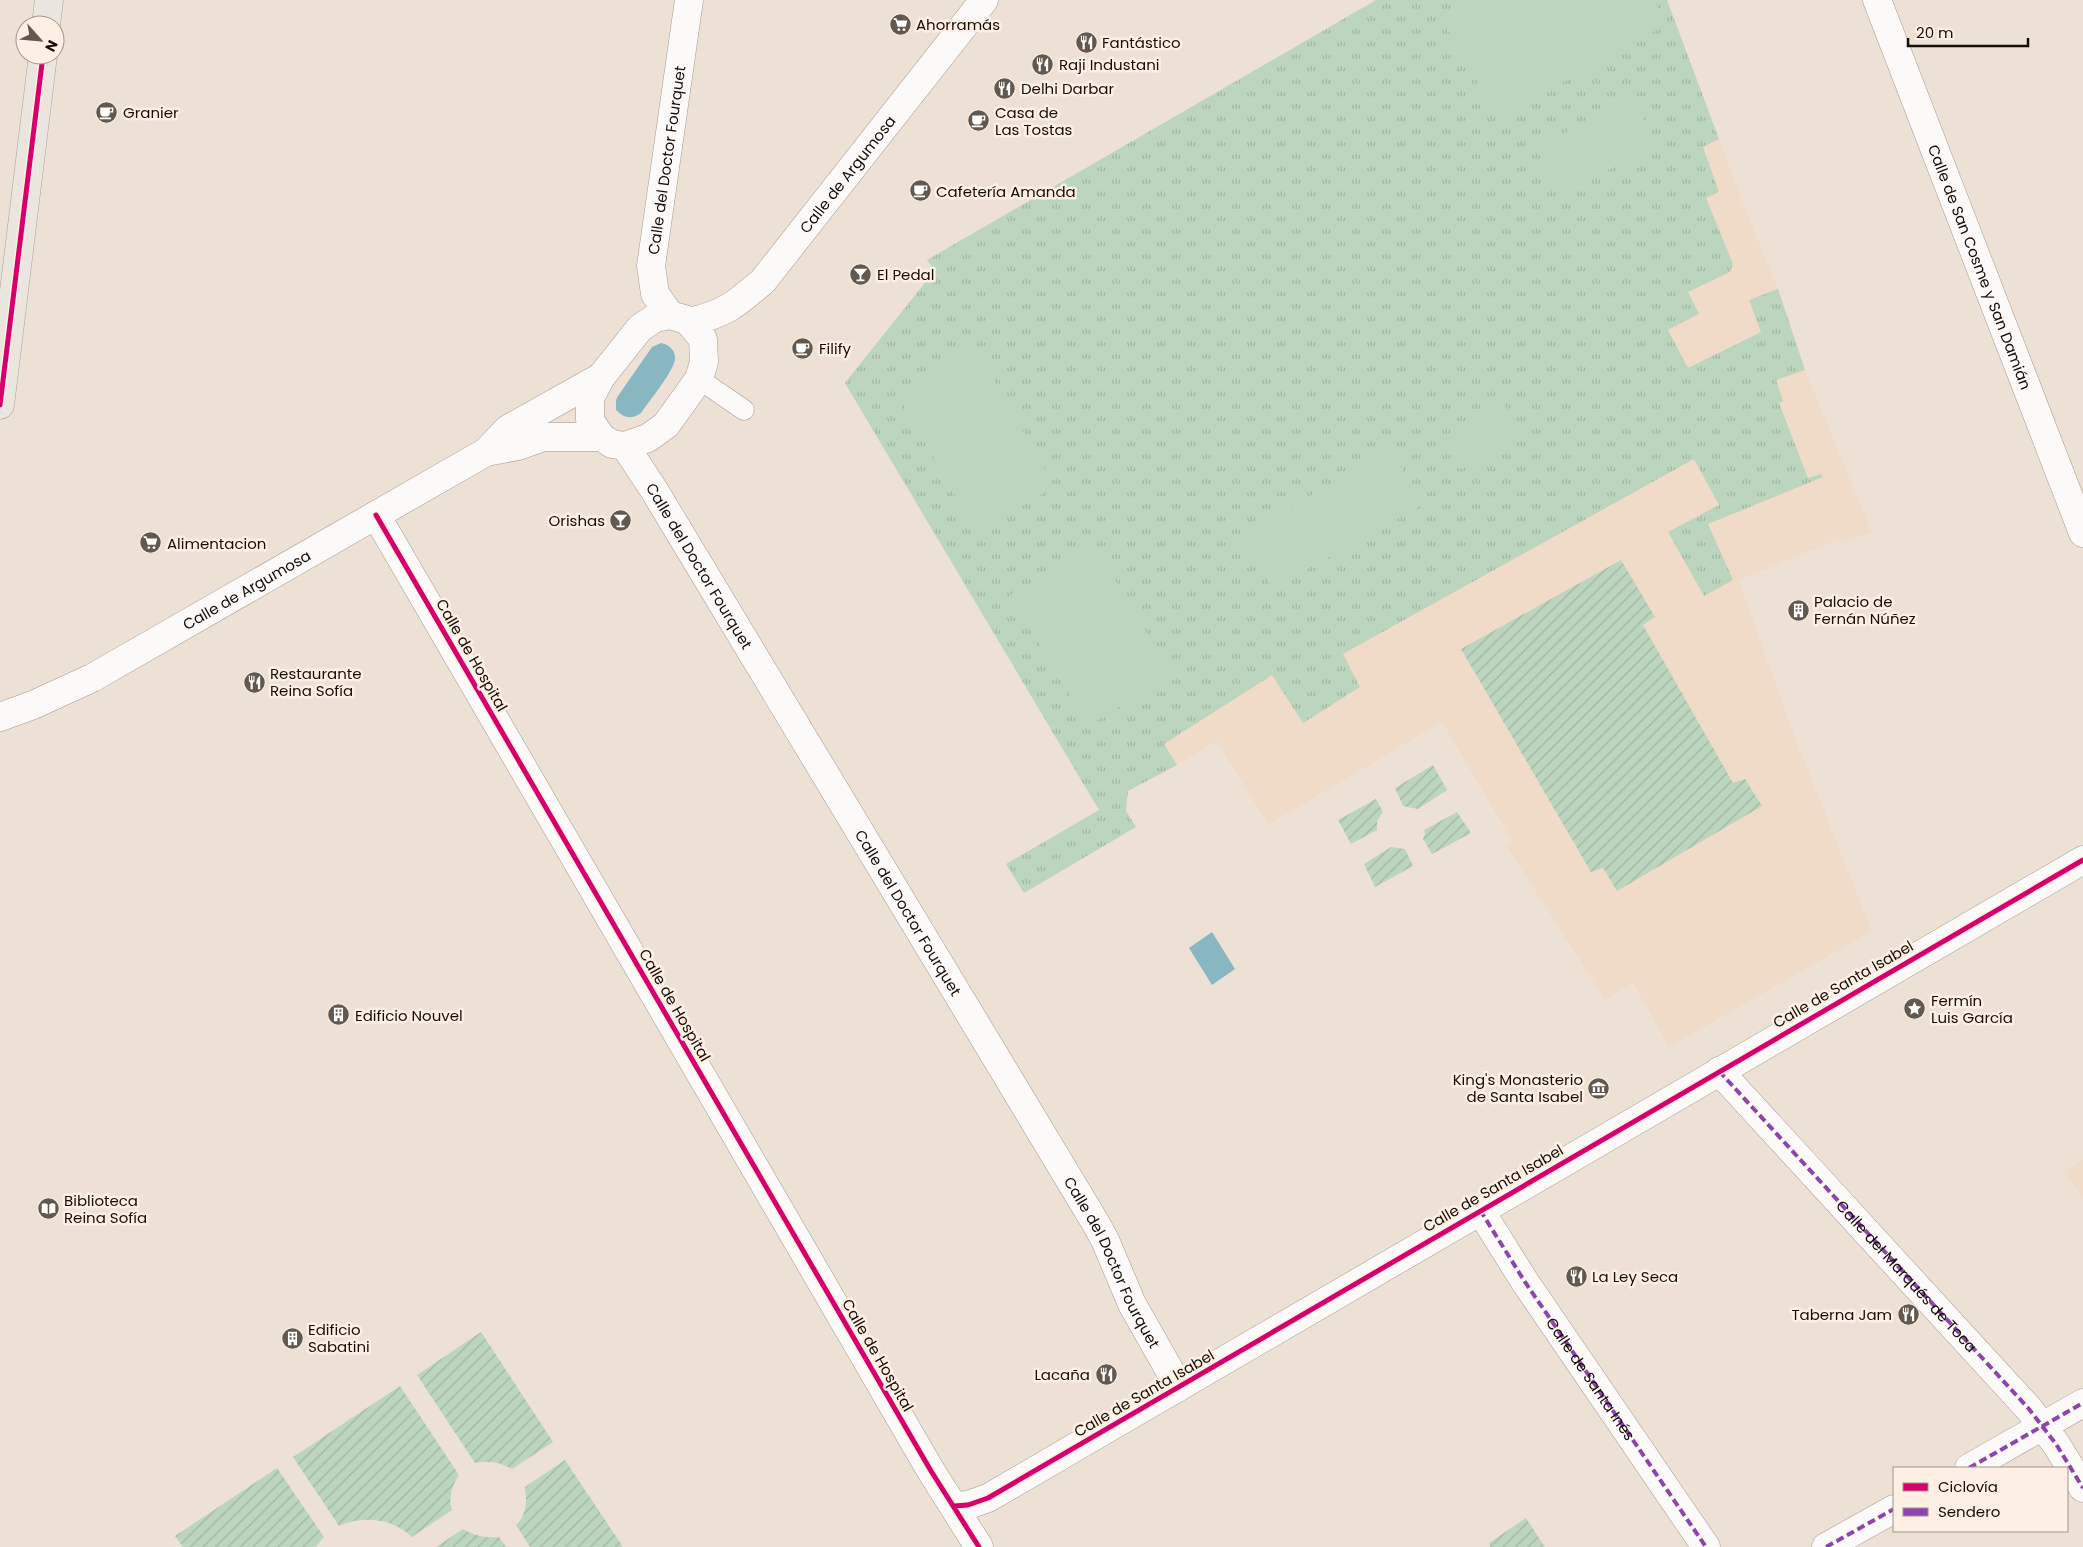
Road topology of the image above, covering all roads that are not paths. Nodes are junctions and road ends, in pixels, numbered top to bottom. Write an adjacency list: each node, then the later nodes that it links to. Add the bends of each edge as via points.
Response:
1 (50, 0): 5 (main road)
2 (689, 0): 8 (street, Calle del Doctor Fourquet, via 651,266 655,294)
3 (984, 0): 8 (street, Calle de Argumosa, via 763,281 736,305 712,316)
4 (1877, 0): 16 (street, Calle de San Cosme y San Damián)
5 (48, 15)
6 (42, 65): 7 (main road)
7 (6, 306): 11 (main road)
8 (680, 319): 9 (street, via 654,318 640,328); 10 (street, via 703,339 704,362)
9 (601, 377): 13 (street, via 590,398 590,420); 14 (street, Calle de Argumosa, via 508,429)
10 (699, 380): 12 (lane); 13 (street, via 666,425 648,438)
11 (0, 405)
12 (744, 410)
13 (613, 442): 14 (street, Calle de Argumosa, via 543,436 518,446); 21 (street, Calle del Doctor Fourquet, via 654,490 1095,1222 1132,1304)
14 (486, 452): 15 (street, Calle de Argumosa)
15 (376, 515): 17 (street, Calle de Argumosa, via 92,678); 26 (street, Calle de Hospital)
16 (2083, 533)
17 (0, 717)
18 (2083, 860): 19 (street, Calle de Santa Isabel)
19 (1719, 1071): 20 (street, Calle de Santa Isabel); 23 (street, Calle del Marqués de Toca)
20 (1480, 1210): 21 (street, Calle de Santa Isabel); 29 (street, Calle de Santa Inés, via 1525,1282)
21 (1179, 1387): 26 (street, Calle de Santa Isabel, via 988,1498)
22 (2083, 1403): 23 (street)
23 (2042, 1426): 24 (street); 25 (street, Calle del Marqués de Toca)
24 (1971, 1467)
25 (2083, 1488)
26 (954, 1506): 28 (street)
27 (1893, 1510): 30 (street)
28 (979, 1547)
29 (1706, 1547)
30 (1826, 1547)

